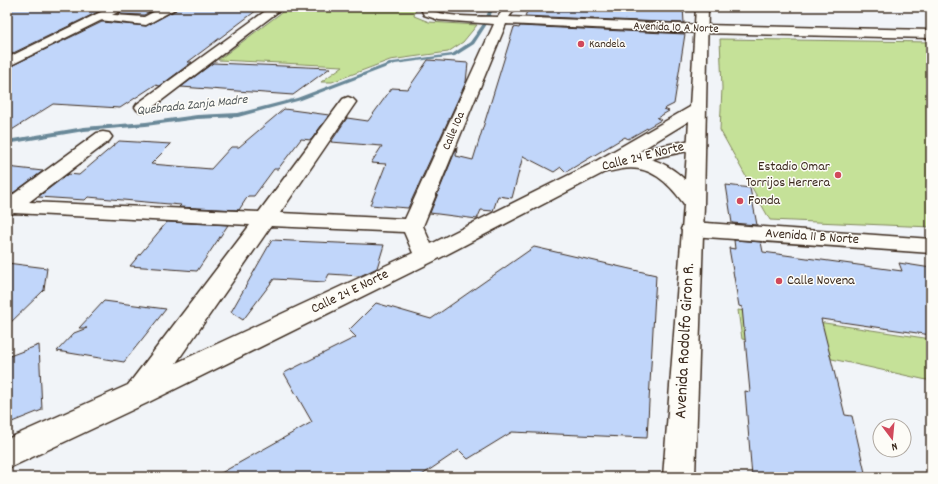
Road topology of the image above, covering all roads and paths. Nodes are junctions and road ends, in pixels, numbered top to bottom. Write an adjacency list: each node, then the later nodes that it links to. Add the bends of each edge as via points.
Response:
1 (120, 7): 7 (street)
2 (171, 7): 7 (street, via 146,21)
3 (278, 7): 14 (street)
4 (426, 7): 8 (street, Avenida 10 A Norte, via 428,13 435,16)
5 (511, 7): 8 (street, Calle 10a)
6 (702, 7): 9 (street)
7 (100, 12): 11 (street); 12 (street)
8 (497, 20): 9 (street, Avenida 10 A Norte); 22 (street, Calle 10a)
9 (702, 29): 10 (street, Avenida 10 A Norte); 15 (street)
10 (931, 34)
11 (7, 52)
12 (7, 63)
13 (348, 102): 21 (street)
14 (143, 107)
15 (697, 110): 17 (street, Avenida Rodolfo Giron R.); 18 (street)
16 (103, 137): 19 (street)
17 (696, 144): 18 (street, Calle 24 E Norte); 20 (street, Avenida Rodolfo Giron R.)
18 (598, 168): 20 (street, via 634,162 665,172 680,184); 24 (street, Calle 24 E Norte)
19 (8, 208): 21 (street)
20 (693, 217): 23 (street, Avenida 11 B Norte); 27 (street, Avenida Rodolfo Giron R.)
21 (266, 218): 22 (street); 25 (street)
22 (412, 226): 24 (street)
23 (931, 246)
24 (426, 256): 25 (street, Calle 24 E Norte)
25 (137, 394): 26 (street, Calle 24 E Norte)
26 (7, 454)
27 (679, 477)

